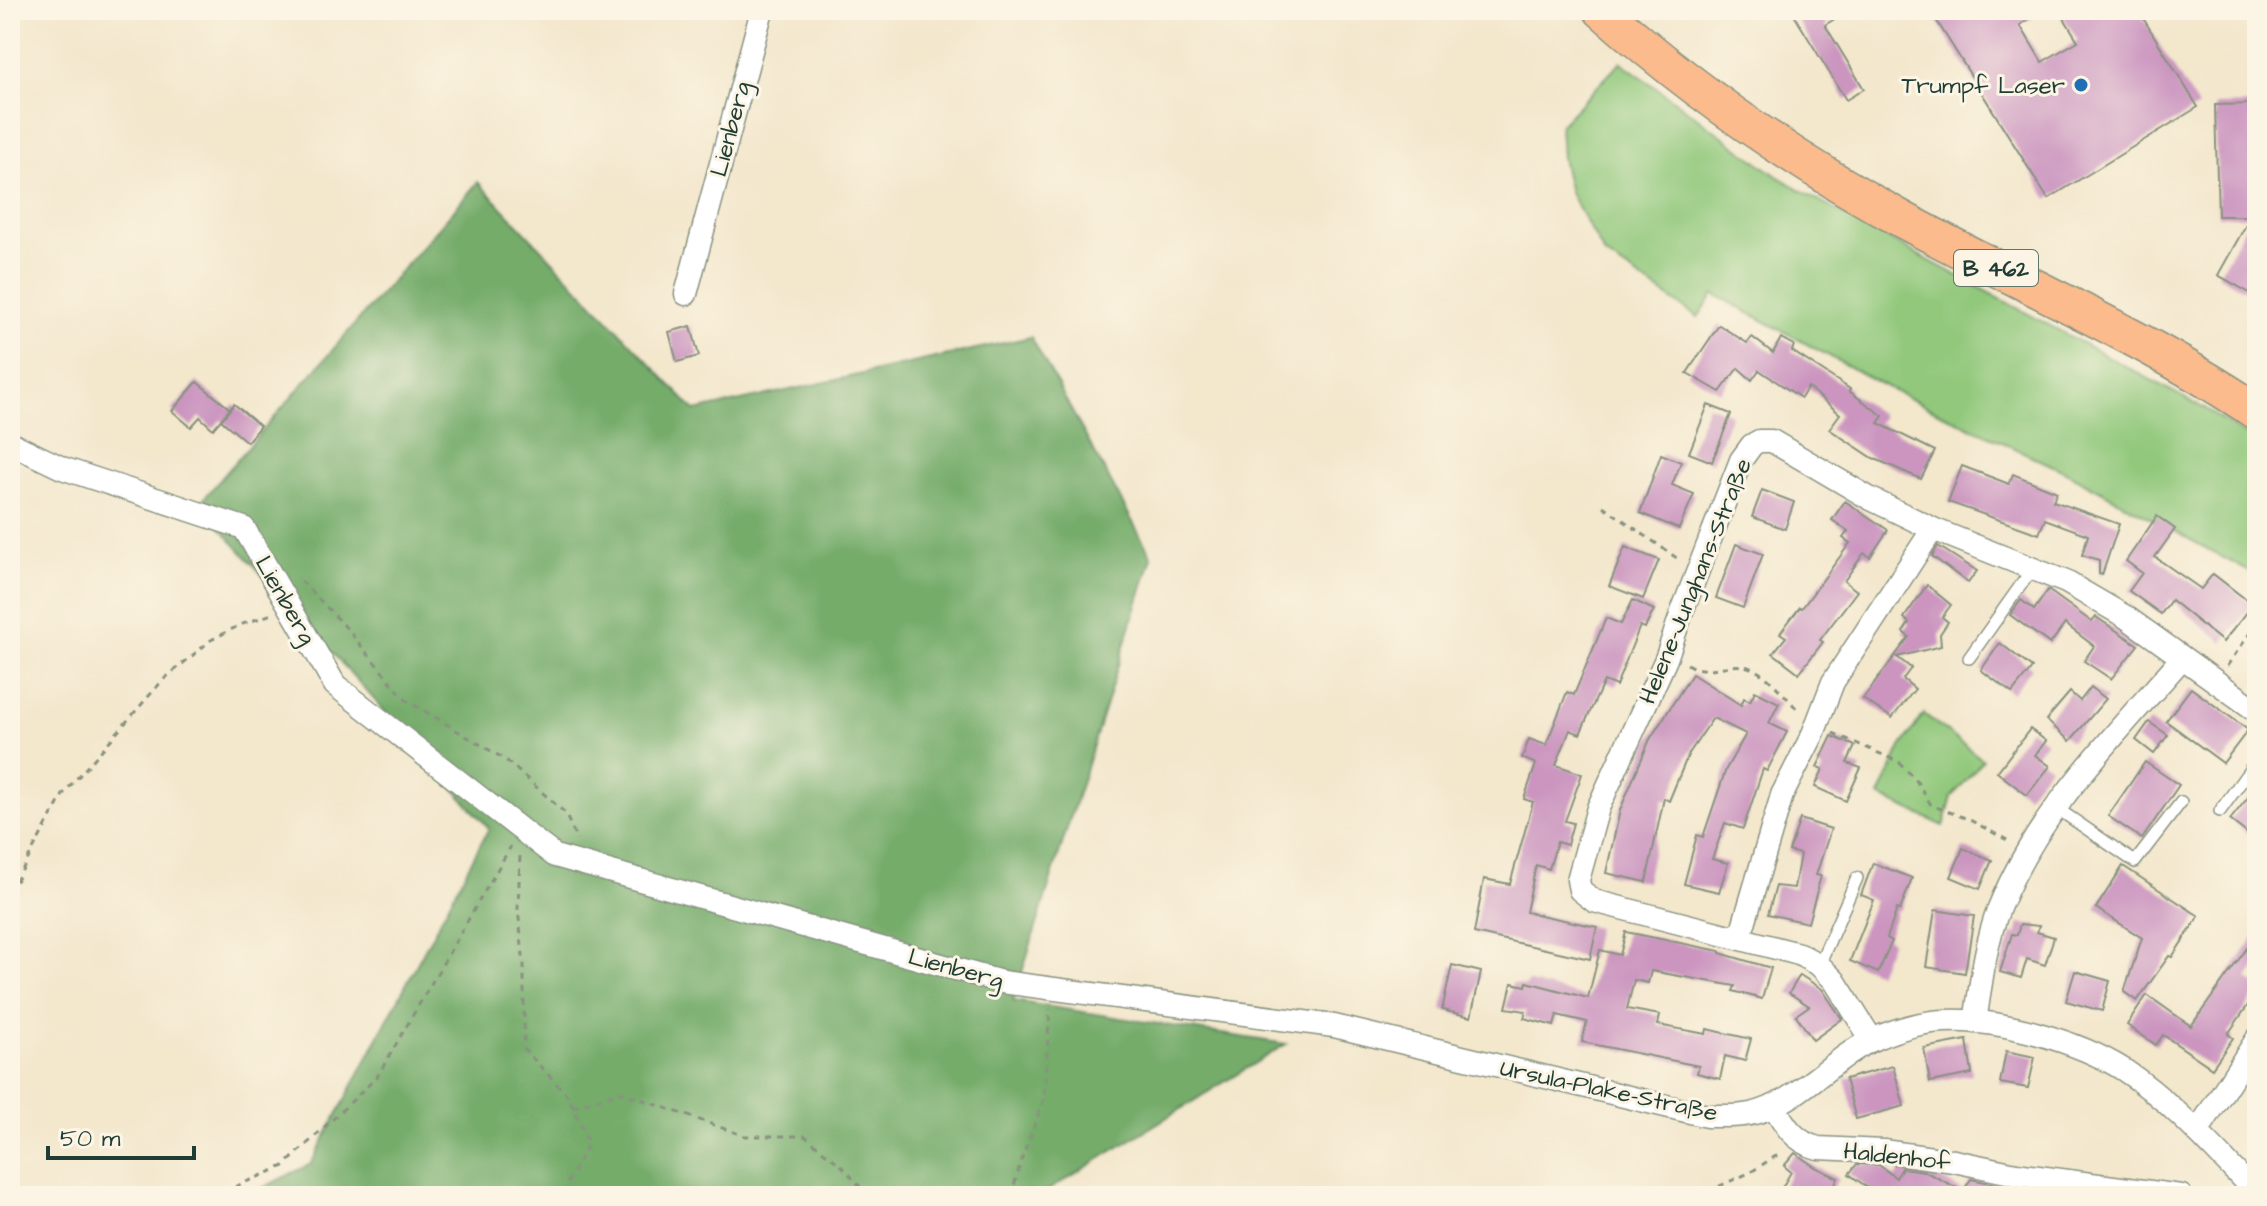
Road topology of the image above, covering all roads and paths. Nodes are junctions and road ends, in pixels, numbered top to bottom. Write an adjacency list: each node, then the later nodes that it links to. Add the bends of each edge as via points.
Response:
1 (762, 10): 3 (street, Lienberg)
2 (1602, 10): 4 (main road, B 462, via 1719,105 1808,164 1903,220 2189,367)
3 (686, 294)
4 (2257, 412)
5 (10, 443): 11 (street, Lienberg, via 62,468 244,528)
6 (1603, 506): 9 (path)
7 (1933, 529): 8 (street, Helene-Junghans-Straße); 9 (street, Helene-Junghans-Straße, via 1765,439 1752,445 1741,460); 18 (street, via 1833,682)
8 (2033, 568): 14 (lane); 15 (street, Helene-Junghans-Straße, via 2126,617)
9 (1697, 572): 13 (street, Helene-Junghans-Straße)
10 (301, 581): 25 (path, via 406,700 506,760 565,813)
11 (290, 607): 23 (street, Lienberg, via 335,685); 27 (path, via 211,640 163,680 64,793)
12 (2257, 623): 16 (path)
13 (1669, 653): 18 (path, via 1694,669 1752,668); 28 (street, Helene-Junghans-Straße, via 1598,808 1582,859 1580,890 1594,901)
14 (1969, 658)
15 (2182, 658): 16 (street, Helene-Junghans-Straße); 21 (street)
16 (2216, 683): 17 (street, Helene-Junghans-Straße)
17 (2257, 711)
18 (1816, 725): 24 (path, via 1899,762 1931,805); 28 (street, via 1782,795)
19 (2257, 760): 22 (lane)
20 (2181, 802): 21 (lane, via 2135,862)
21 (2055, 807): 24 (street)
22 (2220, 811)
23 (521, 829): 25 (street, Lienberg, via 555,856); 36 (path, via 518,909 524,1049); 40 (path, via 377,1077 284,1166)
24 (2026, 850): 31 (street, via 1994,925)
25 (588, 865): 30 (street, Lienberg, via 1002,982)
26 (1857, 878): 29 (lane)
27 (10, 892)
28 (1740, 937): 29 (street, Helene-Junghans-Straße)
29 (1819, 965): 33 (street, Helene-Junghans-Straße)
30 (1051, 989): 34 (street, Lienberg, via 1334,1026); 45 (path, via 1044,1099)
31 (1975, 1022): 33 (street, Ursula-Plake-Straße, via 1943,1021); 37 (street, Ursula-Plake-Straße, via 2085,1050 2156,1094)
32 (2257, 1039): 37 (street)
33 (1872, 1040): 35 (street, Ursula-Plake-Straße)
34 (1410, 1046): 35 (street, Ursula-Plake-Straße, via 1707,1116 1751,1114)
35 (1774, 1106): 38 (street)
36 (573, 1107): 41 (path, via 588,1143); 42 (path, via 621,1092 745,1136 805,1136)
37 (2197, 1132): 39 (street, Ursula-Plake-Straße)
38 (1799, 1140): 46 (path, via 1751,1172); 47 (street, Haldenhof, via 1818,1148 1883,1151)
39 (2257, 1194)
40 (213, 1196)
41 (561, 1196)
42 (868, 1196)
43 (942, 1196): 44 (path, via 958,1191)
44 (987, 1196)
45 (1011, 1196)
46 (1697, 1196)
47 (2181, 1196)

